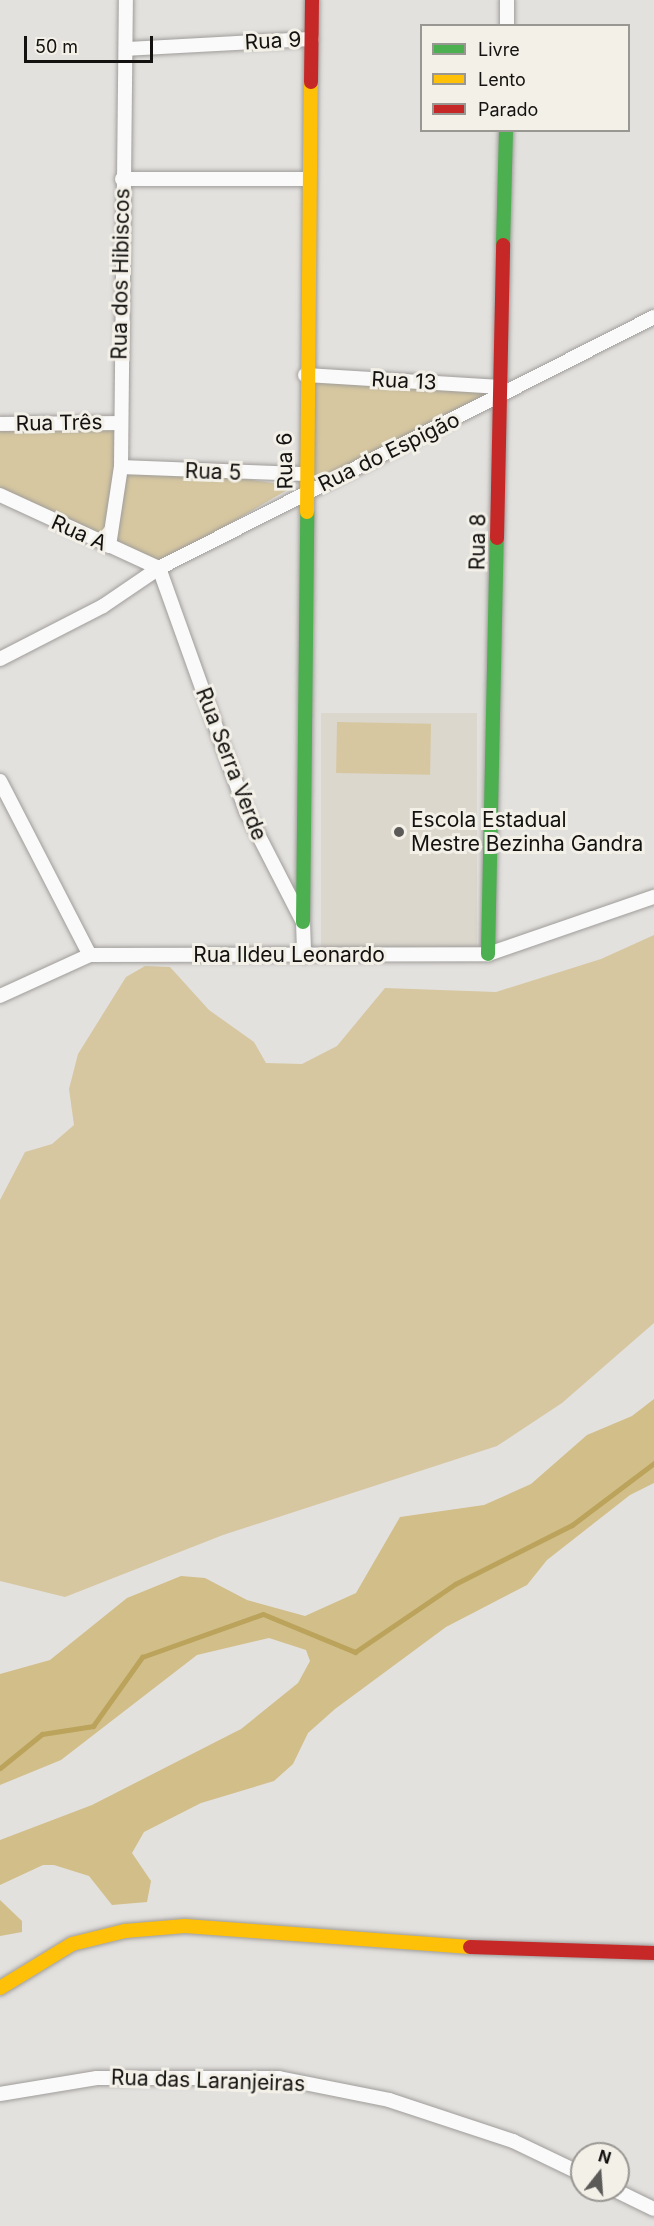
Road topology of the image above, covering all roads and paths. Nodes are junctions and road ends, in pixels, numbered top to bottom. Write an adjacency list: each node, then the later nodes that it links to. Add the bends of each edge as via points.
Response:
1 (126, 0): 6 (street, Rua dos Hibiscos)
2 (312, 0): 5 (street, Rua 6)
3 (507, 0): 4 (street)
4 (507, 24)
5 (312, 39): 6 (street, Rua 9); 9 (street, Rua 6)
6 (126, 49): 8 (street, Rua dos Hibiscos)
7 (506, 132): 12 (street, Rua 8)
8 (122, 179): 9 (street); 13 (street, Rua dos Hibiscos)
9 (308, 179): 11 (street, Rua 6)
10 (654, 317): 12 (street, Rua do Espigão)
11 (305, 375): 12 (street, Rua 13); 16 (street, Rua 6)
12 (503, 391): 17 (street, Rua do Espigão); 25 (street, Rua 8)
13 (118, 423): 14 (street, Rua Três); 15 (street, Rua dos Hibiscos)
14 (0, 424)
15 (121, 468): 16 (street, Rua 5); 19 (street, Rua dos Hibiscos)
16 (306, 474): 17 (street, Rua 6)
17 (308, 492): 20 (street, Rua do Espigão); 24 (street, Rua 6)
18 (0, 495): 19 (street, Rua A)
19 (109, 546): 20 (street, Rua A)
20 (159, 568): 21 (street, Rua do Espigão, via 103,606); 24 (street, Rua Serra Verde, via 246,811)
21 (0, 658)
22 (0, 781): 26 (street)
23 (654, 897): 25 (street, Rua Ildeu Leonardo)
24 (303, 922): 27 (street, Rua Serra Verde)
25 (488, 954): 27 (street, Rua Ildeu Leonardo)
26 (90, 956): 27 (street, Rua Ildeu Leonardo); 28 (street)
27 (304, 956)
28 (0, 996)
29 (654, 1953): 30 (street, via 425,1946 185,1926 125,1931 72,1944)
30 (0, 1988)
31 (0, 2094): 32 (street, Rua das Laranjeiras, via 97,2078 279,2078 389,2100 513,2141)
32 (570, 2168)
33 (630, 2197): 34 (street)
34 (654, 2209)

